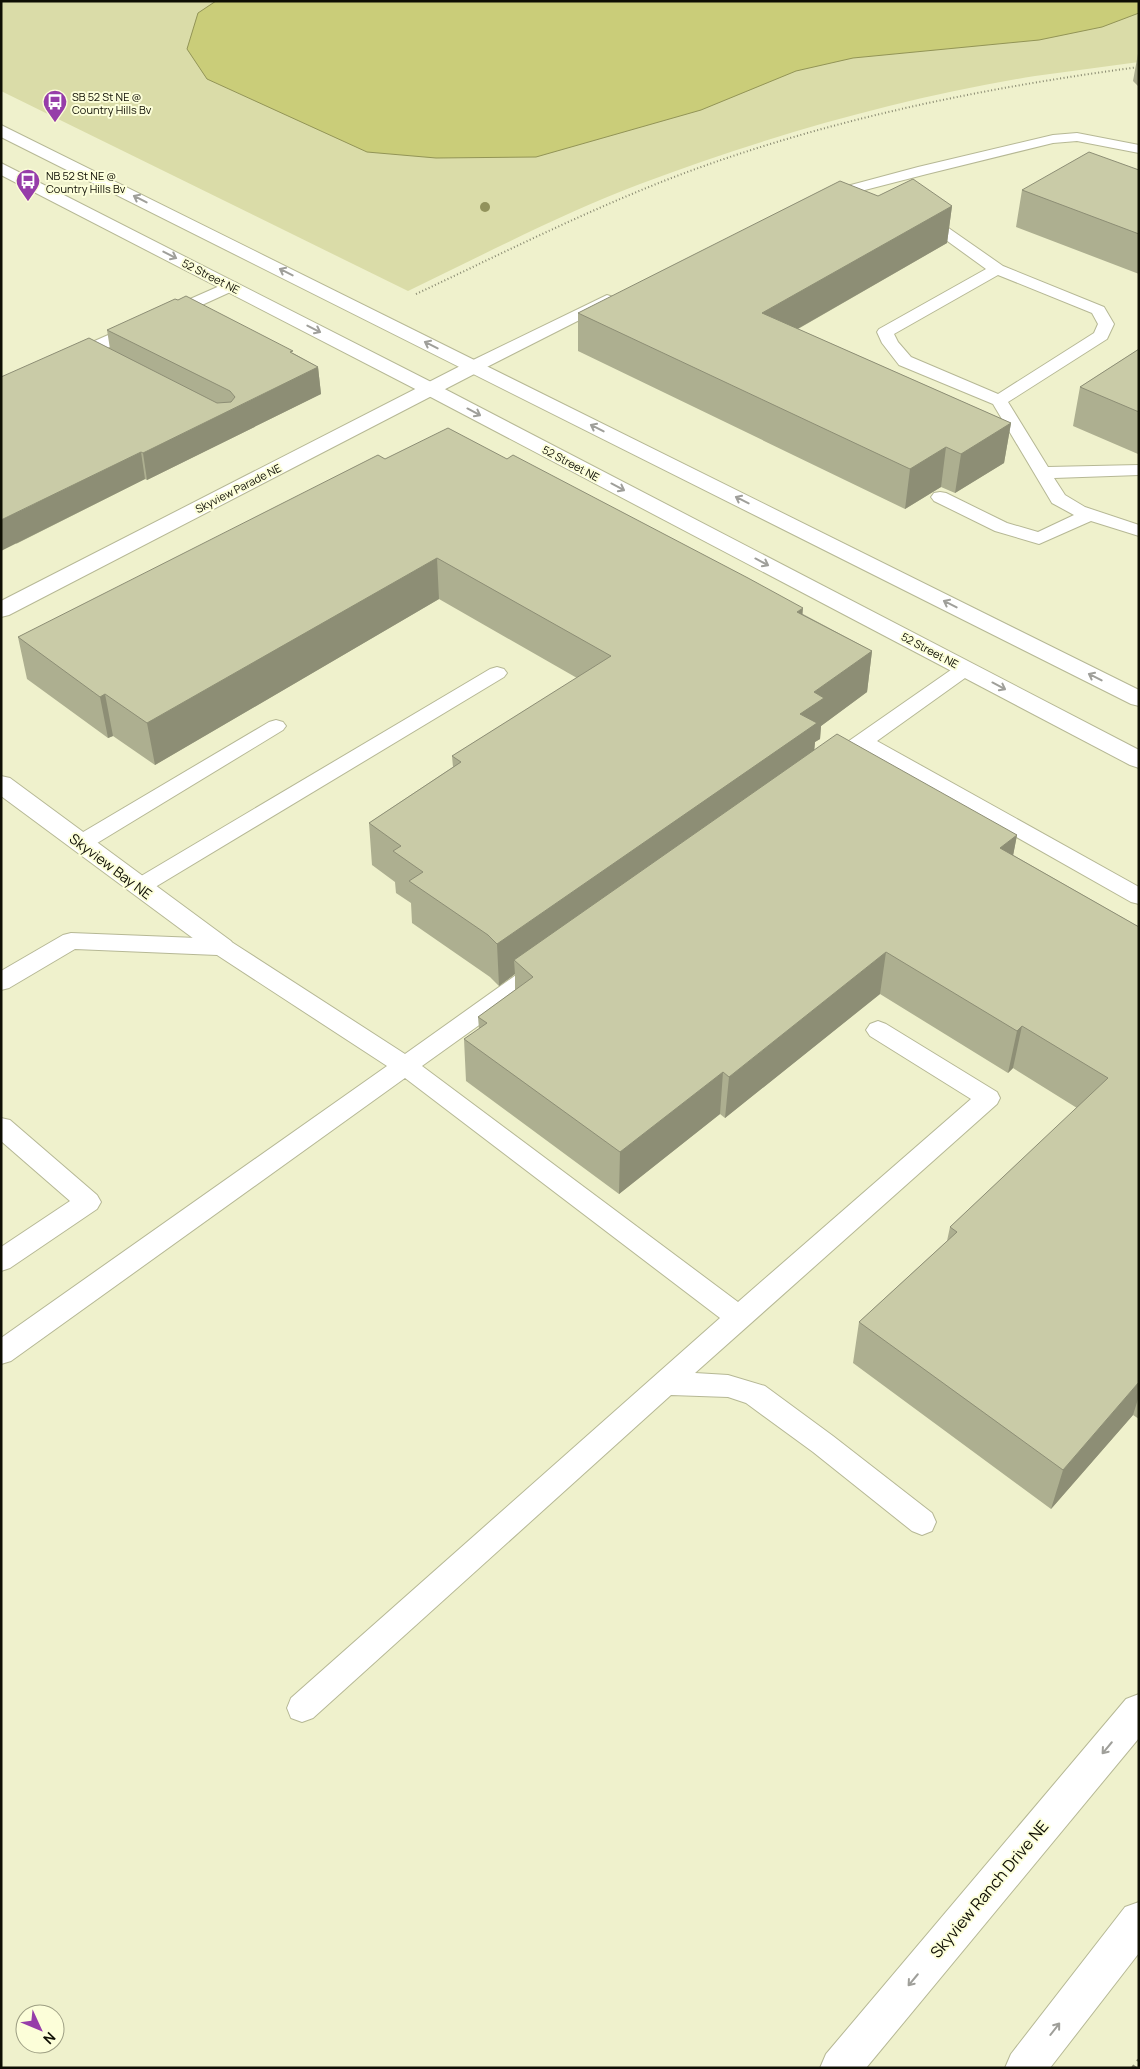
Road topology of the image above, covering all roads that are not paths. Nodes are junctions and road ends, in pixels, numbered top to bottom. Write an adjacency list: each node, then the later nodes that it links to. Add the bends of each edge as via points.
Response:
1 (1, 130): 14 (street, one-way to 1)
2 (1139, 149): 4 (lane, via 1077,137 1053,140)
3 (1, 168): 9 (street, 52 Street NE, one-way to 9)
4 (875, 183): 5 (lane); 6 (lane)
5 (891, 195)
6 (808, 201)
7 (908, 206): 8 (lane)
8 (997, 268): 16 (lane, via 1098,310 1106,324 1101,336); 16 (lane, via 885,332 905,361)
9 (231, 286): 11 (lane); 15 (street, 52 Street NE, one-way to 15)
10 (621, 293): 14 (lane)
11 (85, 352): 12 (lane); 13 (lane)
12 (102, 361)
13 (60, 363)
14 (475, 366): 15 (street, Skyview Parade NE); 25 (street, one-way to 14)
15 (430, 389): 22 (street, Skyview Parade NE); 23 (street, 52 Street NE, one-way to 23)
16 (999, 401): 18 (lane)
17 (1139, 470): 18 (lane)
18 (1042, 473): 20 (lane, via 1058,499)
19 (940, 497): 20 (lane, via 1001,526 1039,538)
20 (1090, 514): 21 (lane)
21 (1139, 531)
22 (1, 610)
23 (965, 669): 27 (lane); 28 (street, 52 Street NE, one-way to 28)
24 (497, 672): 32 (lane)
25 (1139, 699)
26 (276, 726): 31 (lane)
27 (862, 741): 29 (lane); 33 (lane)
28 (1139, 760)
29 (814, 776)
30 (1, 784): 31 (street, Skyview Bay NE)
31 (81, 843): 32 (street, Skyview Bay NE)
32 (139, 887): 34 (street, Skyview Bay NE)
33 (1139, 897)
34 (222, 947): 36 (lane, via 71,941); 38 (lane)
35 (557, 958): 38 (lane)
36 (2, 981)
37 (878, 1030): 41 (lane, via 988,1098)
38 (405, 1066): 41 (lane); 42 (lane)
39 (1, 1127): 40 (lane, via 88,1202)
40 (1, 1261)
41 (739, 1317): 43 (lane)
42 (1, 1353)
43 (664, 1383): 44 (lane, via 728,1386 755,1394); 45 (lane)
44 (922, 1522)
45 (302, 1708)
46 (1139, 1711): 48 (street, Skyview Ranch Drive NE, one-way to 48)
47 (1139, 1921): 49 (street, one-way to 47)
48 (840, 2068)
49 (1025, 2068)

